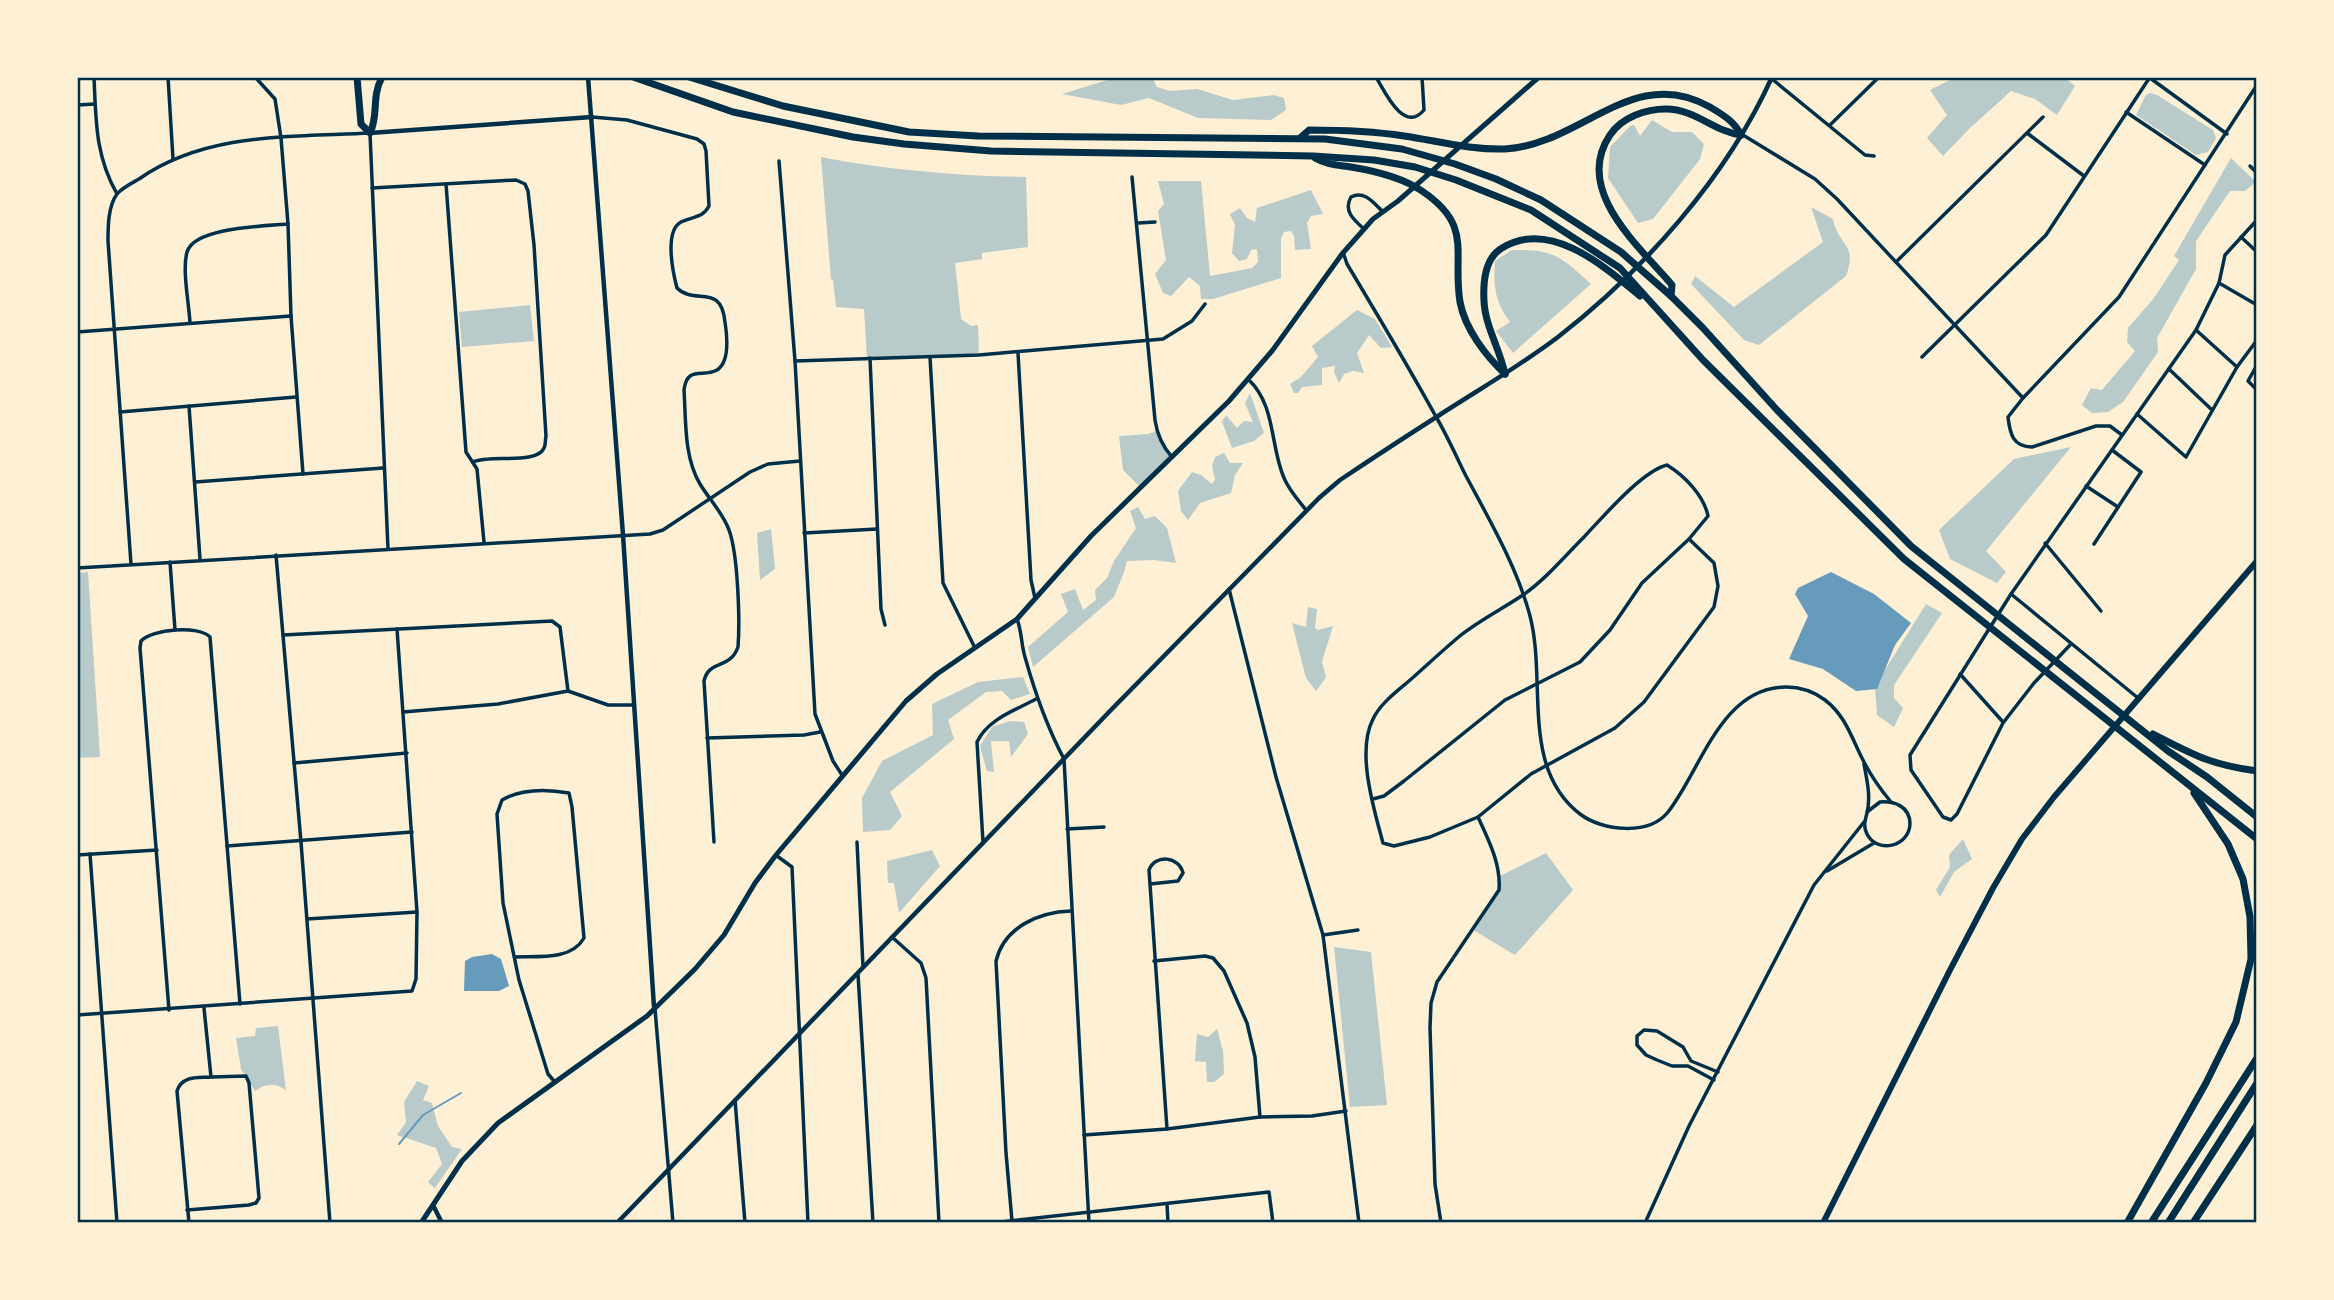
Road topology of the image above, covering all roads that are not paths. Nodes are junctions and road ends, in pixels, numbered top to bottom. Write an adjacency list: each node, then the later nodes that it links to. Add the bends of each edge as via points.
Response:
1 (94, 77): 16 (street)
2 (168, 77): 30 (street)
3 (254, 77): 26 (street, via 275,99)
4 (356, 77): 22 (highway, via 361,124)
5 (382, 77): 22 (highway)
6 (588, 77): 19 (street)
7 (633, 77): 28 (highway, via 733,112 904,145 991,151)
8 (1376, 77): 9 (street, via 1397,111 1414,117 1424,110)
9 (1422, 77)
10 (1539, 77): 40 (main road)
11 (1879, 77): 21 (street)
12 (2150, 77): 18 (street); 24 (street)
13 (691, 78): 27 (highway, via 783,106 909,132)
14 (1772, 78): 21 (street); 25 (street)
15 (2257, 85): 24 (street)
16 (95, 104): 17 (street); 39 (street, via 100,154)
17 (77, 105)
18 (2126, 112): 32 (street); 35 (street)
19 (592, 117): 22 (street); 90 (street, via 627,120 704,144 709,206 699,217 676,225 671,241 677,288 710,296 720,306 726,323 723,364 690,376 684,390 689,453); 95 (street)
20 (2043, 117): 23 (street)
21 (1830, 125): 29 (street, via 1865,155)
22 (370, 133): 26 (street); 38 (street)
23 (2027, 133): 35 (street); 49 (street)
24 (2227, 134): 32 (street)
25 (1741, 135): 27 (highway, via 1735,123 1704,104 1660,94 1624,100 1587,122 1525,147 1480,148 1356,131 1309,130); 49 (street, via 1815,179); 51 (highway, via 1687,112 1644,111 1612,131 1601,149 1598,170 1604,196 1617,221 1672,285); 71 (street, via 1661,242 1558,336)
26 (281, 138): 30 (street, via 217,144); 44 (street)
27 (1300, 138): 51 (highway, via 1402,149 1496,179 1583,226)
28 (1313, 156): 54 (highway, via 1415,167 1531,210 1620,268); 71 (highway, via 1325,164 1406,182 1452,219 1460,253 1460,304 1478,342)
29 (1874, 156)
30 (173, 159): 39 (street)
31 (779, 161): 67 (street)
32 (2205, 165): 75 (street, via 2119,297)
33 (2250, 166): 34 (street)
34 (2257, 173)
35 (2084, 176): 57 (street, via 2046,235)
36 (1132, 177): 43 (street)
37 (446, 184): 38 (street); 85 (street, via 467,452); 85 (street, via 516,180 525,184 534,245 544,448 539,455 481,458)
38 (372, 188): 86 (street)
39 (117, 194): 58 (street, via 108,223)
40 (1382, 211): 45 (main road); 45 (street, via 1366,196 1351,197 1348,211)
41 (2257, 220): 46 (street)
42 (1155, 222): 43 (street)
43 (1138, 223): 62 (street)
44 (288, 224): 55 (street); 56 (street, via 227,230 192,243 186,265)
45 (1364, 229): 47 (main road)
46 (2241, 237): 48 (street); 50 (street, via 2225,256)
47 (1343, 252): 72 (main road); 80 (street)
48 (2257, 252)
49 (1896, 262): 57 (street)
50 (2219, 284): 53 (street); 59 (street)
51 (1671, 296): 128 (highway, via 1911,546)
52 (1205, 304): 62 (street, via 1179,331)
53 (2257, 305)
54 (1658, 311): 71 (highway, via 1606,268 1573,249 1548,240 1511,242 1496,252 1483,286 1486,313); 137 (highway, via 1904,559)
55 (290, 317): 56 (street); 74 (street)
56 (190, 323): 58 (street)
57 (1954, 324): 65 (street); 75 (street)
58 (114, 329): 60 (street); 78 (street)
59 (2196, 330): 69 (street); 70 (street)
60 (77, 331)
61 (2257, 340): 69 (street)
62 (1149, 341): 63 (street); 83 (street, via 1157,431)
63 (1018, 352): 64 (street); 110 (street)
64 (930, 357): 66 (street); 118 (street, via 943,583)
65 (1922, 357)
66 (870, 358): 67 (street); 93 (street)
67 (795, 361): 84 (street)
68 (2257, 365): 73 (street, via 2248,381)
69 (2237, 368): 77 (street)
70 (2169, 369): 77 (street); 79 (street)
71 (1505, 374): 80 (street)
72 (1248, 379): 83 (main road); 92 (street, via 1260,393 1284,478)
73 (2257, 390)
74 (297, 397): 76 (street); 87 (street)
75 (2023, 398): 81 (street, via 2008,417 2014,441 2021,447 2096,426 2110,426)
76 (189, 407): 78 (street); 88 (street)
77 (2213, 410): 79 (street, via 2186,457)
78 (120, 412): 105 (street)
79 (2137, 414): 81 (street)
80 (1437, 417): 92 (street, via 1340,480); 109 (street)
81 (2122, 435): 82 (street)
82 (2112, 450): 89 (street); 91 (street, via 2141,472)
83 (1172, 457): 110 (main road)
84 (800, 461): 90 (street, via 768,464); 94 (street)
85 (473, 463): 97 (street)
86 (383, 468): 87 (street); 100 (street)
87 (303, 474): 88 (street)
88 (195, 482): 102 (street)
89 (2086, 486): 91 (street); 98 (street)
90 (710, 499): 95 (street, via 663,530); 129 (street, via 732,540 739,636 735,657 706,673)
91 (2118, 507): 99 (street)
92 (1306, 510): 107 (street)
93 (877, 529): 94 (street); 113 (street)
94 (804, 533): 127 (street, via 815,714)
95 (623, 535): 97 (street); 124 (street)
96 (1689, 539): 109 (street, via 1708,516 1706,503 1678,471 1667,465 1659,467); 120 (street, via 1642,583 1591,652 1568,670); 134 (street, via 1714,563 1718,586 1714,607 1644,702 1615,728)
97 (484, 542): 100 (street)
98 (2045, 543): 108 (street); 111 (street)
99 (2094, 544)
100 (388, 549): 101 (street)
101 (276, 555): 102 (street); 116 (street)
102 (200, 559): 104 (street)
103 (2257, 561): 122 (main road)
104 (170, 562): 105 (street); 115 (street)
105 (131, 564): 106 (street)
106 (77, 568)
107 (1229, 589): 131 (street); 164 (street)
108 (2011, 594): 117 (street); 119 (street)
109 (1522, 595): 120 (street, via 1534,632); 138 (street, via 1462,635 1374,717 1364,749)
110 (1035, 598): 112 (main road)
111 (2101, 611)
112 (1017, 620): 118 (main road); 123 (street)
113 (885, 625)
114 (397, 629): 116 (street); 121 (street, via 552,621 561,627); 125 (street)
115 (175, 630): 153 (street, via 205,632 210,637); 154 (street, via 144,638 141,648)
116 (283, 635): 133 (street)
117 (2071, 644): 122 (street); 126 (street)
118 (975, 648): 136 (main road, via 906,701)
119 (1960, 674): 126 (street); 126 (street, via 1909,762 1943,817 1951,820 1957,814)
120 (1538, 683): 134 (street, via 1539,726); 138 (street, via 1505,700 1384,796)
121 (568, 691): 124 (street, via 608,705); 125 (street, via 498,704)
122 (2138, 698): 214 (main road, via 2015,851)
123 (1036, 699): 131 (street); 151 (street, via 990,724 977,743)
124 (634, 705): 173 (street)
125 (403, 712): 130 (street)
126 (2003, 723)
127 (821, 732): 129 (street); 136 (street)
128 (2146, 732): 135 (highway, via 2215,764); 142 (highway)
129 (707, 738): 149 (street)
130 (407, 753): 133 (street); 146 (street)
131 (1064, 759): 145 (street); 151 (street)
132 (1864, 762): 134 (street, via 1844,719 1828,702 1813,692 1777,687 1746,701 1726,718 1667,814 1651,825 1596,825 1568,804); 139 (street); 140 (street)
133 (294, 763): 148 (street)
134 (1548, 766): 141 (street, via 1512,787)
135 (2257, 771)
136 (842, 775): 157 (main road)
137 (2190, 787): 147 (highway); 215 (highway, via 2228,844 2243,879 2251,960 2236,1023)
138 (1373, 799): 141 (street, via 1382,844 1394,846 1430,837)
139 (1891, 802): 140 (street, via 1880,802); 152 (street, via 1907,812 1909,830 1892,846)
140 (1867, 812): 143 (street)
141 (1478, 817): 212 (street, via 1496,861 1499,890 1437,982 1431,1003 1435,1184)
142 (2257, 817)
143 (1864, 822): 152 (street); 158 (street)
144 (1104, 827): 145 (street)
145 (1067, 829): 160 (street)
146 (412, 832): 148 (street); 161 (street)
147 (2257, 839)
148 (302, 842): 153 (street); 162 (street)
149 (714, 842)
150 (857, 842): 168 (street)
151 (984, 842): 165 (street)
152 (1874, 843): 158 (street)
153 (228, 846): 171 (street)
154 (157, 850): 155 (street); 174 (street)
155 (90, 854): 156 (street); 175 (street)
156 (77, 855)
157 (776, 855): 173 (main road, via 724,935); 177 (street, via 792,867)
158 (1825, 872): 179 (street, via 1814,885)
159 (1150, 884): 159 (street, via 1153,862 1176,860 1181,864 1183,873 1178,881); 167 (street)
160 (1071, 911): 189 (street); 195 (street, via 1029,919 1002,947 996,961)
161 (417, 912): 162 (street); 170 (street, via 412,991)
162 (307, 919): 170 (street)
163 (1358, 930): 164 (street)
164 (1322, 935): 185 (street)
165 (892, 937): 168 (street); 206 (street, via 921,963 926,978)
166 (514, 957): 166 (street, via 503,903 497,814 502,800 513,794 569,793 584,938 565,954); 182 (street, via 548,1074)
167 (1154, 961): 186 (street, via 1205,956 1224,971 1252,1042); 188 (street)
168 (863, 967): 169 (street)
169 (858, 972): 177 (street); 205 (street)
170 (313, 999): 171 (street); 198 (street)
171 (240, 1004): 172 (street)
172 (204, 1007): 174 (street); 180 (street)
173 (654, 1007): 182 (main road); 190 (street)
174 (169, 1010): 175 (street)
175 (102, 1013): 176 (street); 196 (street)
176 (77, 1015)
177 (799, 1034): 184 (street); 204 (street)
178 (2257, 1058): 216 (highway)
179 (1718, 1072): 181 (street); 181 (street, via 1691,1060 1682,1047 1657,1031 1644,1030 1637,1036 1637,1045 1646,1055 1672,1066 1688,1066)
180 (211, 1077): 193 (street, via 185,1079 177,1091); 193 (street, via 239,1074 249,1083 259,1198 249,1205)
181 (1714, 1080): 213 (street)
182 (556, 1083): 192 (main road, via 498,1123 461,1161)
183 (2257, 1083): 217 (highway)
184 (735, 1100): 190 (street); 203 (street)
185 (1346, 1111): 186 (street); 211 (street)
186 (1260, 1117): 188 (street)
187 (2257, 1125): 218 (highway)
188 (1167, 1129): 189 (street)
189 (1084, 1135): 194 (street)
190 (668, 1170): 201 (street); 202 (street)
191 (1167, 1204): 194 (street); 209 (street); 210 (street, via 1269,1192)
192 (433, 1205): 199 (main road); 200 (street)
193 (187, 1210): 197 (street)
194 (1088, 1214): 195 (street); 208 (street)
195 (1012, 1221): 207 (street)
196 (117, 1223)
197 (189, 1223)
198 (330, 1223)
199 (421, 1223)
200 (442, 1223)
201 (617, 1223)
202 (673, 1223)
203 (746, 1223)
204 (808, 1223)
205 (873, 1223)
206 (939, 1223)
207 (992, 1223)
208 (1089, 1223)
209 (1168, 1223)
210 (1273, 1223)
211 (1360, 1223)
212 (1441, 1223)
213 (1645, 1223)
214 (1823, 1223)
215 (2127, 1223)
216 (2151, 1223)
217 (2168, 1223)
218 (2193, 1223)

